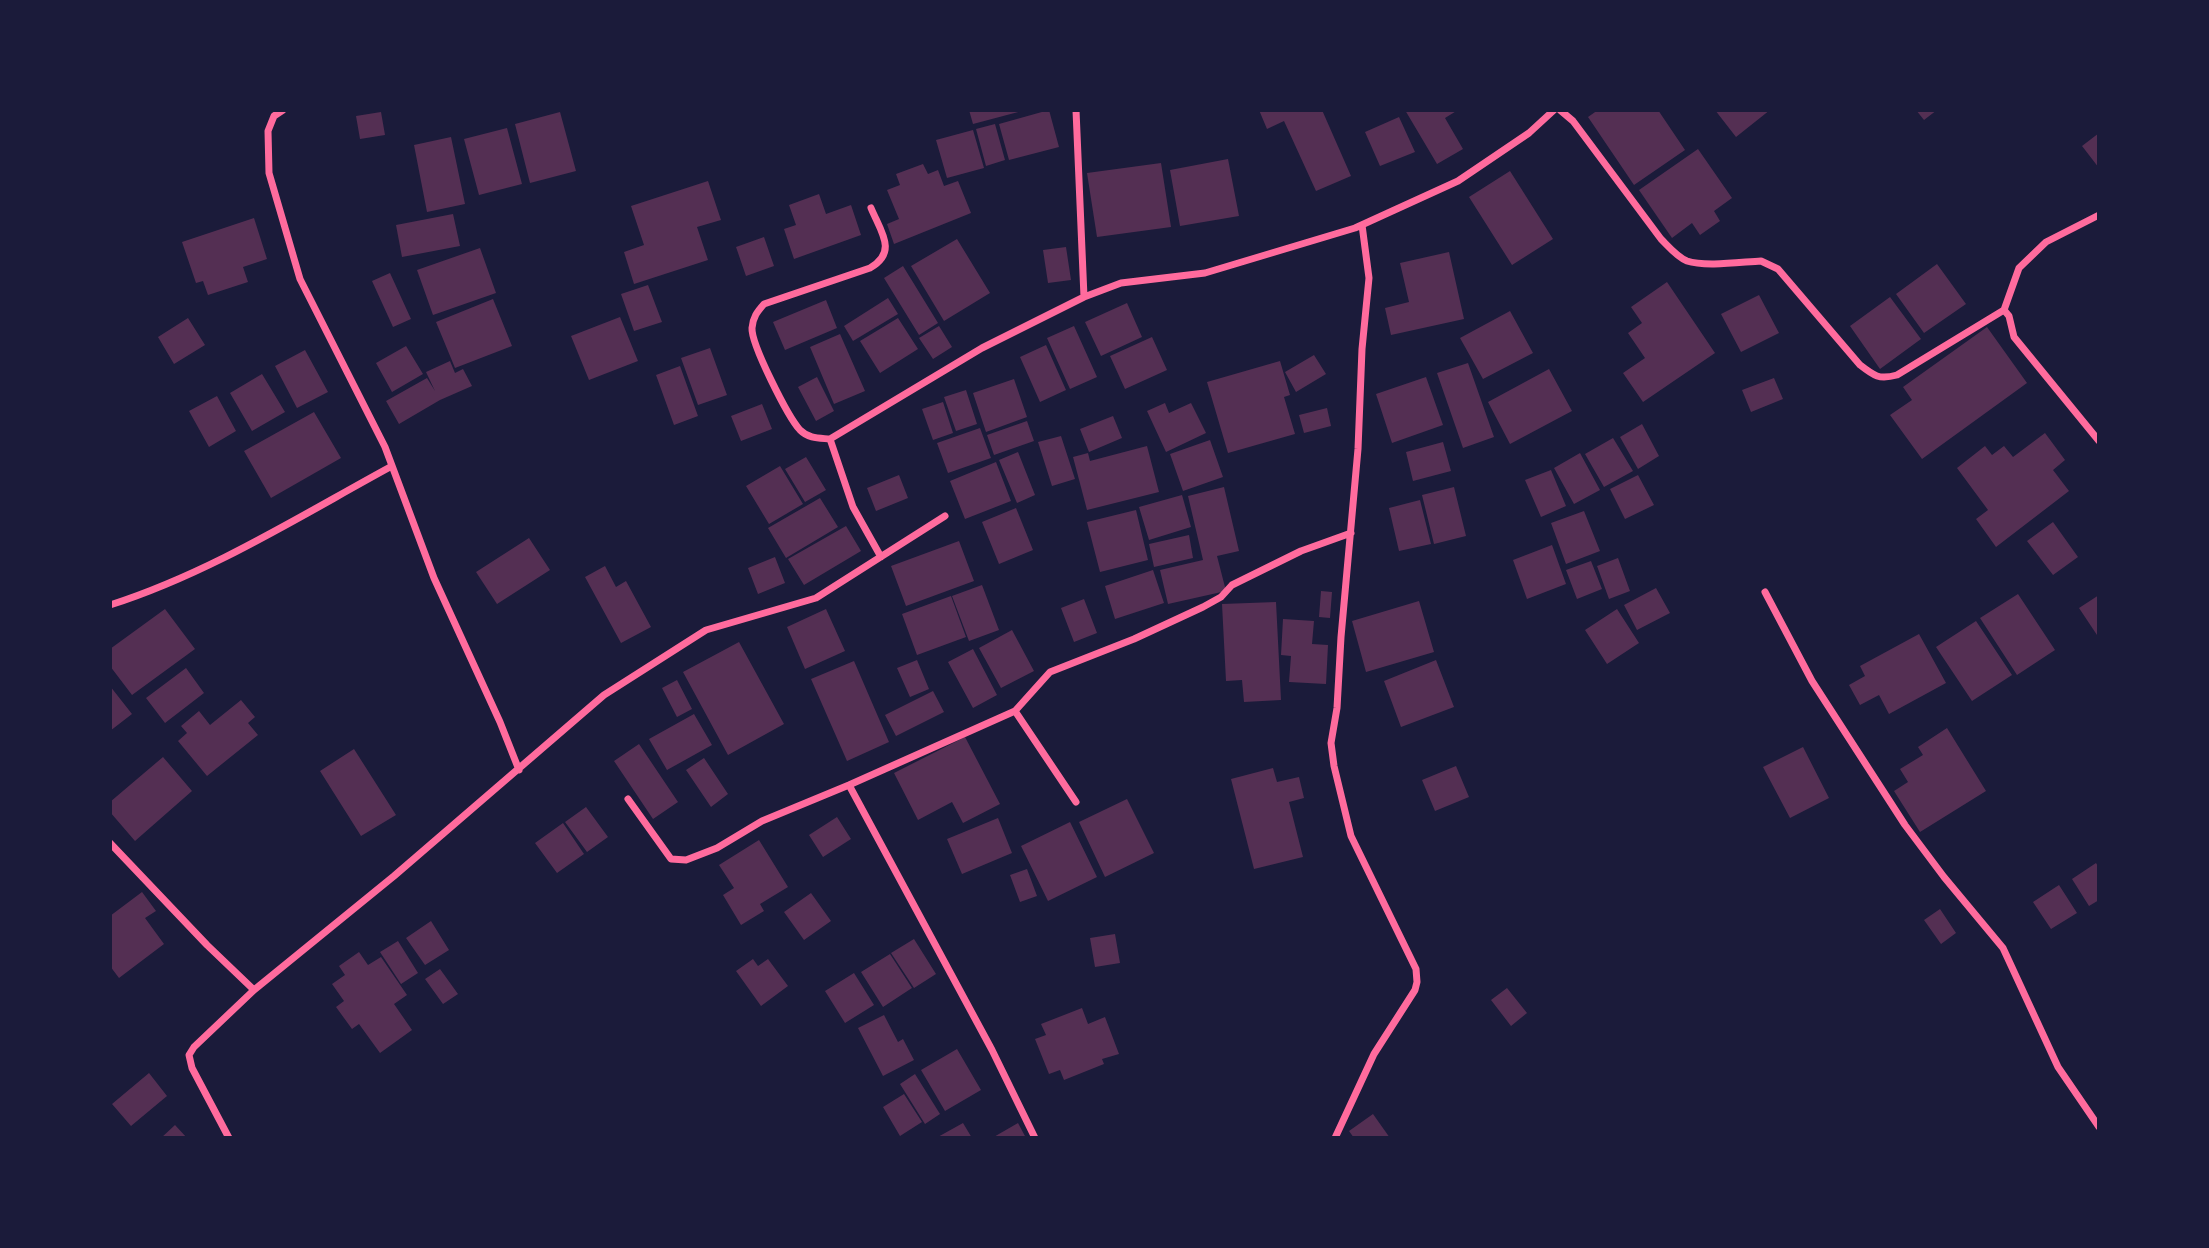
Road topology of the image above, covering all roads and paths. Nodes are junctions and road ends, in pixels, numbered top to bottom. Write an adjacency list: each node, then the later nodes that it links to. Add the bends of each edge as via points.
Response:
1 (283, 110): 12 (street, via 274,116 268,131 269,173 300,279)
2 (1076, 110): 8 (street)
3 (1553, 110): 7 (street, via 1529,133 1458,181)
4 (1560, 110): 9 (street, via 1673,251 1696,263 1761,261 1779,269 1875,377 1897,375)
5 (871, 208): 10 (street, via 886,242 881,262 764,304 755,314 752,331 777,394 800,430 812,438)
6 (2099, 215): 9 (street, via 2046,242 2019,268)
7 (1362, 225): 8 (street, via 1205,273 1121,283); 14 (street, via 1369,278)
8 (1084, 297): 10 (street, via 982,348)
9 (2004, 310): 11 (street, via 2014,337)
10 (831, 439): 15 (street, via 853,507)
11 (2099, 441)
12 (392, 466): 17 (street, via 211,565); 19 (street, via 434,578)
13 (945, 516): 15 (street)
14 (1351, 533): 18 (street, via 1232,584 1203,607 1050,672); 28 (street, via 1331,743 1334,766 1351,836 1416,969 1417,982 1374,1054)
15 (881, 557): 19 (street, via 816,598 706,630 604,695)
16 (1765, 592): 25 (street, via 1812,681 1905,825 2003,948 2057,1067)
17 (110, 605)
18 (1016, 711): 20 (street); 22 (street)
19 (519, 770): 24 (street)
20 (849, 785): 21 (street, via 762,821 686,860 671,859); 27 (street)
21 (628, 799)
22 (1076, 802)
23 (110, 843): 24 (street)
24 (254, 989): 26 (street, via 189,1055)
25 (2099, 1128)
26 (229, 1138)
27 (1035, 1138)
28 (1335, 1138)

